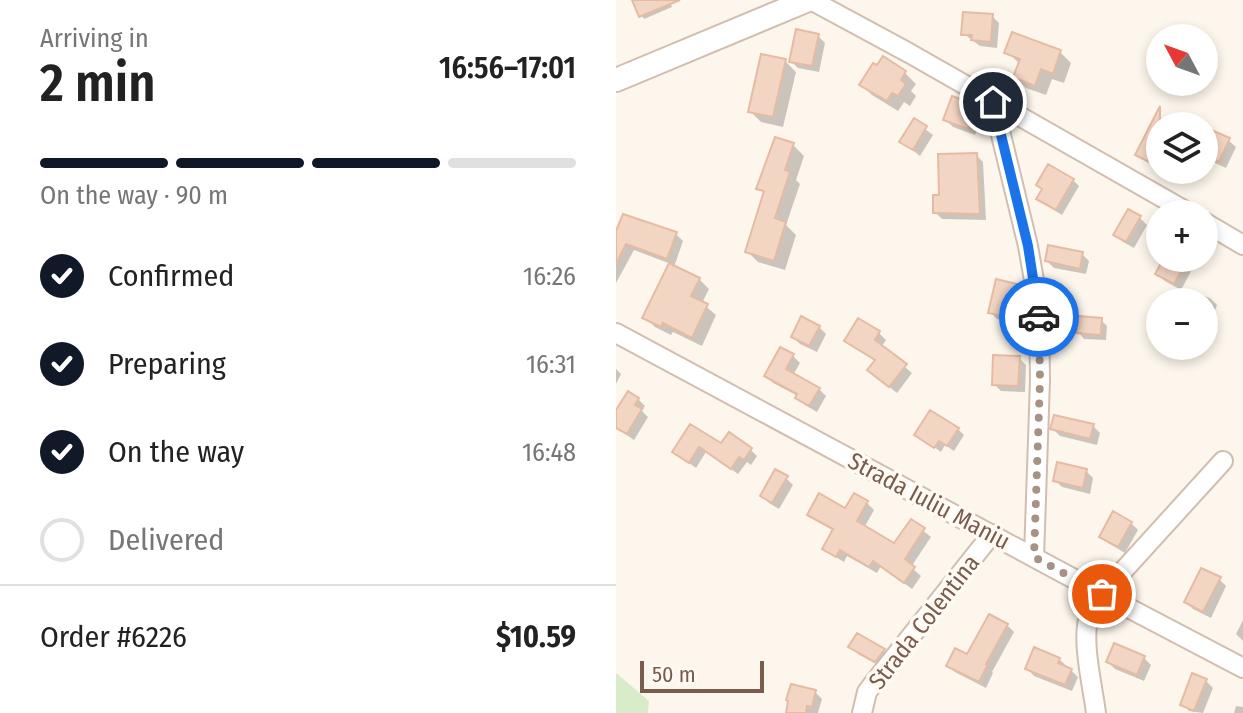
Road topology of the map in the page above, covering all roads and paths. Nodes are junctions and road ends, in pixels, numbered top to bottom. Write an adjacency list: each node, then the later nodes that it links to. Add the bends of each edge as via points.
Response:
1 (810, 0): 2 (street); 4 (street)
2 (761, 9): 3 (street)
3 (616, 80)
4 (993, 102): 5 (street); 11 (street, via 1039,309)
5 (1166, 200)
6 (1218, 230): 7 (street)
7 (1243, 245)
8 (616, 333): 10 (street, Strada Iuliu Maniu)
9 (1223, 461): 12 (street)
10 (992, 534): 11 (street, Strada Iuliu Maniu); 14 (street, Strada Colentina, via 867,692)
11 (1034, 557): 12 (street, Strada Iuliu Maniu)
12 (1102, 594): 13 (street, Strada Iuliu Maniu); 15 (street, via 1086,635)
13 (1243, 668)
14 (862, 713)
15 (1096, 713)

